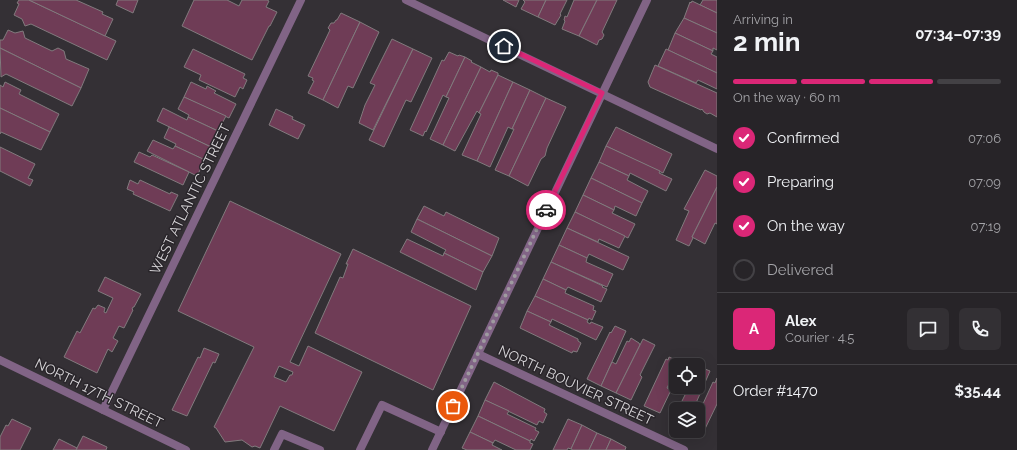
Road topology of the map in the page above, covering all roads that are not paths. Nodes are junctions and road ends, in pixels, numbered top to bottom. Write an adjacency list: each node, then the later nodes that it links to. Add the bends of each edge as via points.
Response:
1 (301, 0): 8 (street, WEST ATLANTIC STREET)
2 (406, 0): 4 (street)
3 (647, 0): 4 (street)
4 (602, 93): 5 (street); 6 (street)
5 (717, 149)
6 (478, 354): 9 (street); 15 (street, NORTH BOUVIER STREET)
7 (0, 360): 8 (street, NORTH 17TH STREET)
8 (103, 410): 10 (street, NORTH 17TH STREET)
9 (441, 432): 13 (street, via 382,405); 14 (street)
10 (186, 450)
11 (274, 450): 12 (street, via 282,434)
12 (320, 450)
13 (360, 450)
14 (432, 450)
15 (684, 450)

